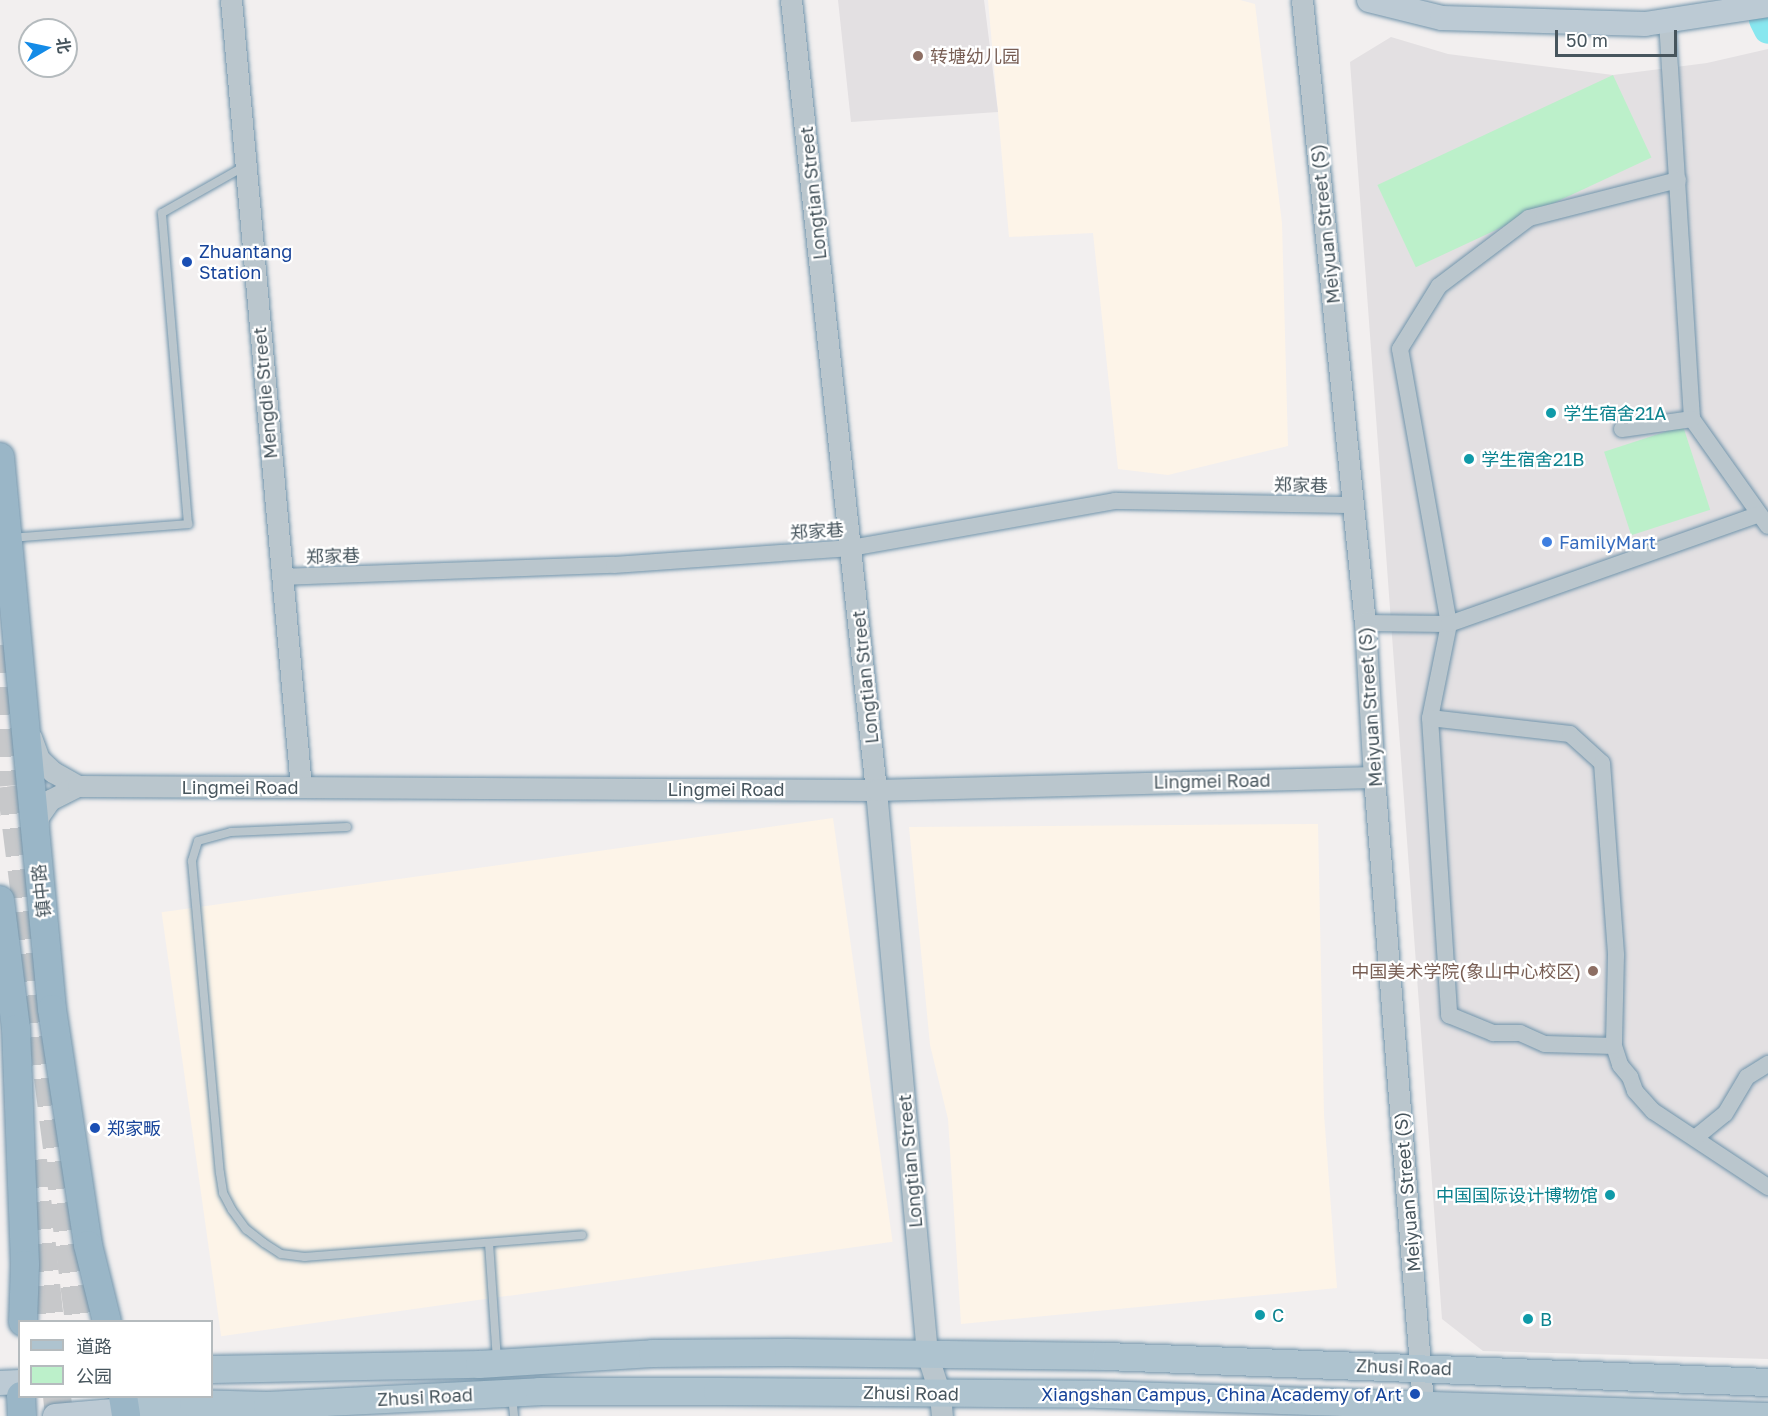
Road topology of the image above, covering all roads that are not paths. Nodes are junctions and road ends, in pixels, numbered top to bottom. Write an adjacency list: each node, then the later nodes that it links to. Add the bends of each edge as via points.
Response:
1 (231, 0): 7 (street, Mengdie Street)
2 (792, 0): 15 (street, Longtian Street)
3 (1302, 0): 12 (street, Meiyuan Street (S))
4 (1369, 0): 6 (main road, via 1442,18 1645,24)
5 (1768, 4): 6 (main road)
6 (1667, 21): 8 (street)
7 (245, 166): 14 (lane, via 162,213 188,524); 16 (street, Mengdie Street)
8 (1678, 180): 9 (street); 18 (street, via 1529,218 1438,285 1400,349)
9 (1692, 419): 10 (street); 13 (street)
10 (1622, 429)
11 (0, 457): 14 (highway, 镇中路)
12 (1353, 505): 15 (street, 郑家巷, via 1115,501); 17 (street, Meiyuan Street (S))
13 (1764, 520): 18 (street)
14 (8, 538): 20 (highway, 镇中路)
15 (851, 548): 16 (street, 郑家巷, via 614,566); 24 (street, Longtian Street)
16 (280, 577): 23 (street, Mengdie Street)
17 (1365, 623): 18 (street); 21 (street, Meiyuan Street (S))
18 (1449, 624): 19 (street)
19 (1430, 718): 28 (street, via 1570,734 1602,763 1616,955); 28 (street, via 1449,1015 1493,1033 1520,1033 1545,1044)
20 (27, 727): 22 (street, Lingmei Road, via 39,759); 26 (highway, 镇中路)
21 (1374, 777): 24 (street, Lingmei Road); 38 (street, Meiyuan Street (S))
22 (78, 786): 23 (street, Lingmei Road); 26 (street, Lingmei Road, via 50,800 38,817)
23 (301, 787): 24 (street, Lingmei Road)
24 (876, 790): 36 (street, Longtian Street)
25 (347, 827): 33 (lane, via 231,832 198,841 192,861 223,1193 246,1228 281,1254 305,1257)
26 (36, 847): 35 (highway, 镇中路, via 52,1009 72,1149 88,1245)
27 (0, 900): 34 (highway, via 16,1029 25,1265)
28 (1614, 1046): 30 (street, via 1635,1091 1653,1111)
29 (1768, 1065): 30 (street, via 1747,1077 1725,1114)
30 (1695, 1138): 31 (street)
31 (1768, 1187)
32 (582, 1235): 33 (lane)
33 (489, 1243): 37 (lane)
34 (23, 1320)
35 (107, 1320)
36 (927, 1354): 37 (main road, Zhusi Road, via 652,1353); 38 (main road, Zhusi Road); 45 (street, Longtian Street)
37 (497, 1363): 39 (main road, Zhusi Road)
38 (1421, 1367): 41 (main road, Zhusi Road); 47 (street, Meiyuan Street (S))
39 (213, 1369)
40 (18, 1382): 42 (main road)
41 (1768, 1382)
42 (0, 1383)
43 (21, 1398): 48 (highway)
44 (513, 1404): 45 (main road, Zhusi Road, via 717,1391); 46 (main road, Zhusi Road, via 194,1403)
45 (941, 1405): 47 (main road, Zhusi Road, via 1099,1394)
46 (125, 1408): 49 (main road, Zhusi Road)
47 (1424, 1410): 50 (main road, Zhusi Road)
48 (21, 1416)
49 (55, 1416)
50 (1768, 1416)

